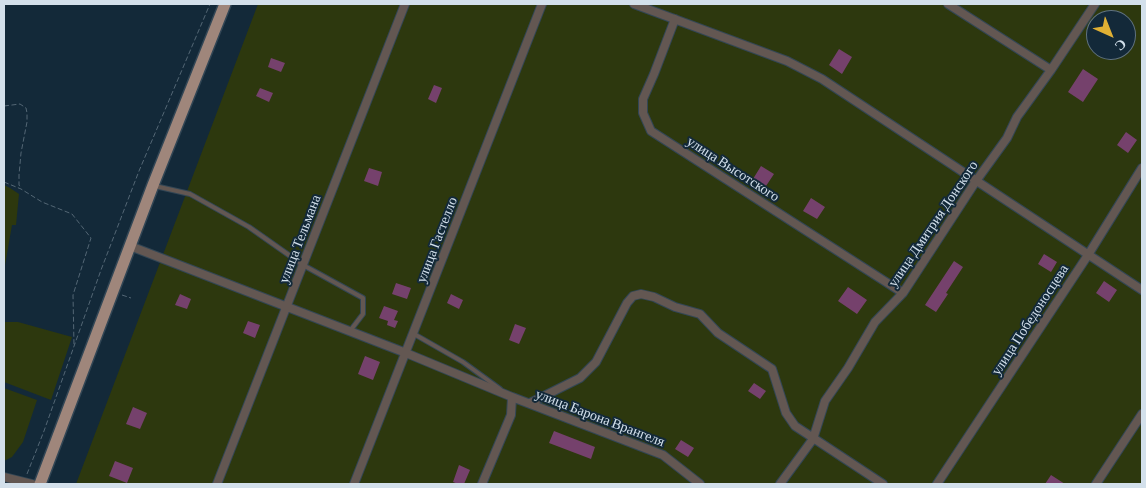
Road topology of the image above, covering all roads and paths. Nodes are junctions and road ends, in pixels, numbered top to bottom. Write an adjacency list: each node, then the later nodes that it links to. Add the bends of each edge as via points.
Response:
1 (210, 4): 24 (path, via 139,171)
2 (225, 4): 14 (main road)
3 (405, 4): 18 (street, улица Тельмана)
4 (542, 4): 23 (street, улица Гастелло)
5 (634, 4): 8 (street)
6 (948, 4): 9 (street)
7 (1095, 4): 9 (street, улица Дмитрия Донского)
8 (675, 19): 12 (street, via 787,61 822,79); 20 (street, улица Высотского, via 643,99 651,131)
9 (1051, 70): 12 (street, улица Дмитрия Донского)
10 (4, 106): 15 (path, via 20,104 26,108 19,175)
11 (1142, 168): 17 (street, улица Победоносцева)
12 (976, 181): 17 (street); 20 (street, улица Дмитрия Донского)
13 (4, 182): 15 (path)
14 (153, 185): 16 (main road); 18 (lane, via 190,194 250,227)
15 (21, 189): 24 (path, via 72,214 91,238 73,295)
16 (130, 246): 21 (street, улица Барона Врангеля); 32 (main road)
17 (1088, 255): 19 (street); 39 (street, улица Победоносцева)
18 (303, 265): 21 (street, улица Тельмана); 22 (lane, via 363,298 364,314)
19 (1142, 290)
20 (903, 293): 29 (street, улица Дмитрия Донского, via 875,322 825,401)
21 (287, 308): 22 (street, улица Барона Врангеля); 33 (street, улица Тельмана)
22 (350, 332): 25 (street, улица Барона Врангеля)
23 (414, 334): 25 (street, улица Гастелло); 26 (lane, via 463,362)
24 (74, 346): 31 (path)
25 (406, 353): 26 (street, улица Барона Врангеля); 34 (street, улица Гастелло)
26 (512, 397): 27 (street, улица Барона Врангеля); 35 (street, via 511,414)
27 (530, 403): 29 (street, via 580,378 596,362 627,303 633,296 641,294 700,314 718,333 772,369 786,414 795,426); 36 (street, улица Барона Врангеля, via 663,454)
28 (1142, 414): 40 (street)
29 (813, 439): 37 (street, улица Дмитрия Донского); 38 (street)
30 (4, 477): 31 (street)
31 (28, 483)
32 (40, 484)
33 (218, 484)
34 (354, 484)
35 (482, 484)
36 (700, 484)
37 (780, 484)
38 (883, 484)
39 (937, 484)
40 (1096, 484)

